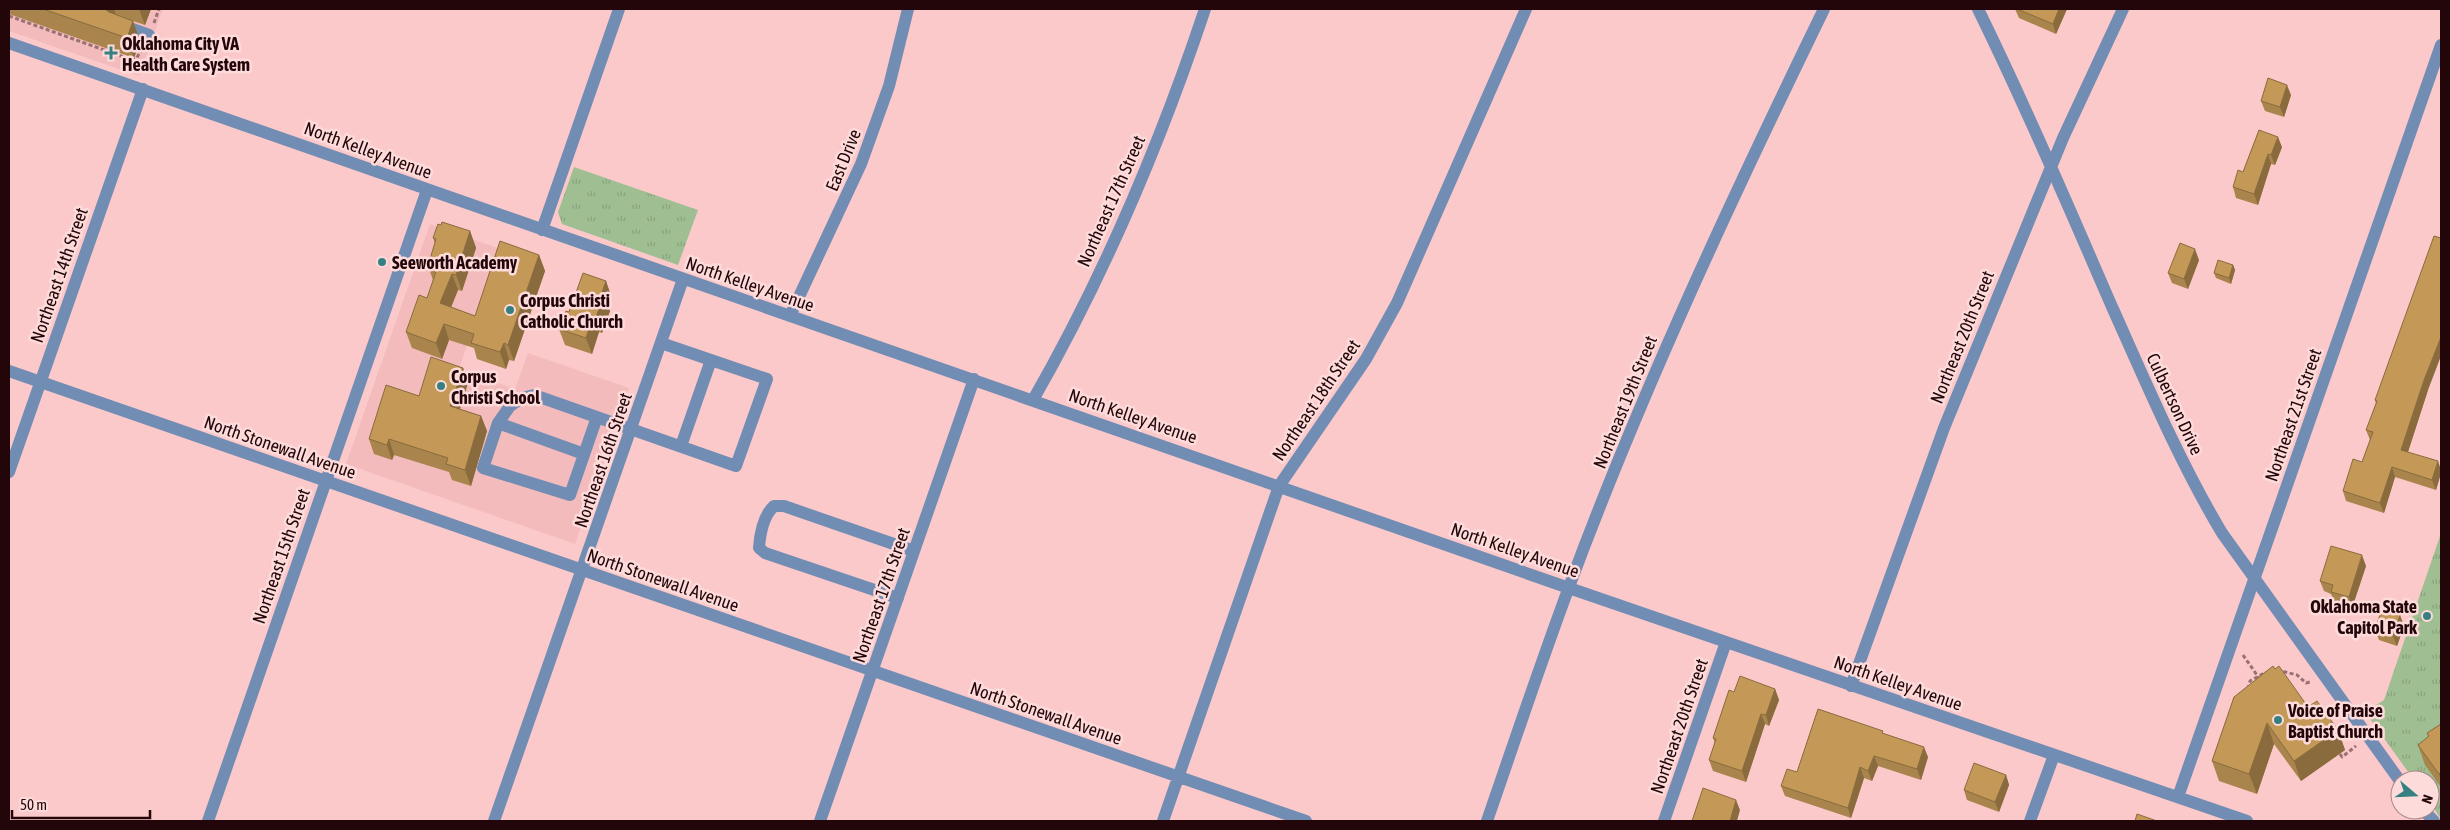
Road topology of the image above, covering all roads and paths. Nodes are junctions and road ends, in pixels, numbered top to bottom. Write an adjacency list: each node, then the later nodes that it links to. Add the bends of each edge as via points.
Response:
1 (619, 9): 18 (street)
2 (908, 9): 20 (street, East Drive, via 889,86 861,164)
3 (1205, 9): 26 (street, Northeast 17th Street, via 1129,210 1059,354)
4 (1526, 9): 34 (street, Northeast 18th Street, via 1397,303 1366,359)
5 (1824, 9): 38 (street, Northeast 19th Street, via 1664,350)
6 (1978, 9): 16 (street, Culbertson Drive)
7 (2123, 9): 16 (street, Northeast 20th Street)
8 (9, 16): 13 (path)
9 (119, 25): 10 (street)
10 (148, 39): 13 (path, via 136,59)
11 (9, 43): 15 (street, North Kelley Avenue)
12 (2441, 44): 37 (street, Northeast 21st Street)
13 (132, 60): 14 (path)
14 (129, 70)
15 (143, 89): 17 (street, North Kelley Avenue); 25 (street, Northeast 14th Street)
16 (2051, 165): 37 (street, Culbertson Drive, via 2169,437 2222,533); 45 (street, Northeast 20th Street, via 1944,428)
17 (427, 190): 18 (street, North Kelley Avenue); 33 (street, Northeast 15th Street)
18 (542, 230): 19 (street, North Kelley Avenue)
19 (683, 279): 20 (street, North Kelley Avenue); 21 (street, Northeast 16th Street)
20 (790, 316): 24 (street, North Kelley Avenue)
21 (661, 343): 22 (street); 29 (street, Northeast 16th Street)
22 (711, 360): 30 (street); 30 (street, via 767,379 736,466)
23 (9, 371): 25 (street, North Stonewall Avenue)
24 (974, 379): 26 (street, North Kelley Avenue); 35 (street, Northeast 17th Street)
25 (40, 382): 32 (street, Northeast 14th Street); 33 (street, North Stonewall Avenue)
26 (1032, 400): 34 (street, North Kelley Avenue)
27 (597, 417): 28 (street, via 534,395 510,406); 29 (street); 31 (street)
28 (498, 423): 31 (street); 31 (street, via 484,468 570,495)
29 (632, 428): 30 (street); 36 (street, Northeast 16th Street)
30 (681, 446)
31 (584, 454)
32 (9, 472)
33 (326, 481): 36 (street, North Stonewall Avenue); 54 (street, Northeast 15th Street)
34 (1279, 486): 38 (street, North Kelley Avenue); 52 (street, Northeast 18th Street)
35 (914, 551): 39 (street, Northeast 17th Street); 39 (street, via 784,506 774,506 768,512 759,548 765,553)
36 (583, 571): 42 (street, North Stonewall Avenue); 55 (street, Northeast 16th Street)
37 (2255, 577): 51 (street, Culbertson Drive); 53 (street, Northeast 21st Street)
38 (1569, 588): 40 (street, North Kelley Avenue); 59 (street, Northeast 19th Street)
39 (898, 598): 42 (street, Northeast 17th Street)
40 (1726, 642): 45 (street, North Kelley Avenue); 60 (street, Northeast 20th Street)
41 (2240, 650): 43 (path)
42 (873, 671): 52 (street, North Stonewall Avenue); 56 (street, Northeast 17th Street)
43 (2258, 676): 44 (path); 46 (path, via 2280,670 2297,675 2306,683 2309,681); 47 (path, via 2250,681)
44 (2264, 684)
45 (1851, 686): 50 (street, North Kelley Avenue)
46 (2315, 688)
47 (2244, 698)
48 (2351, 740): 49 (path, via 2356,747 2342,757)
49 (2340, 754)
50 (2054, 755): 53 (street, North Kelley Avenue); 61 (street)
51 (2392, 770)
52 (1178, 777): 57 (street, Northeast 18th Street); 58 (street, North Stonewall Avenue)
53 (2178, 797): 62 (street, North Kelley Avenue)
54 (208, 821)
55 (494, 821)
56 (820, 821)
57 (1162, 821)
58 (1306, 821)
59 (1487, 821)
60 (1664, 821)
61 (2030, 821)
62 (2247, 821)

